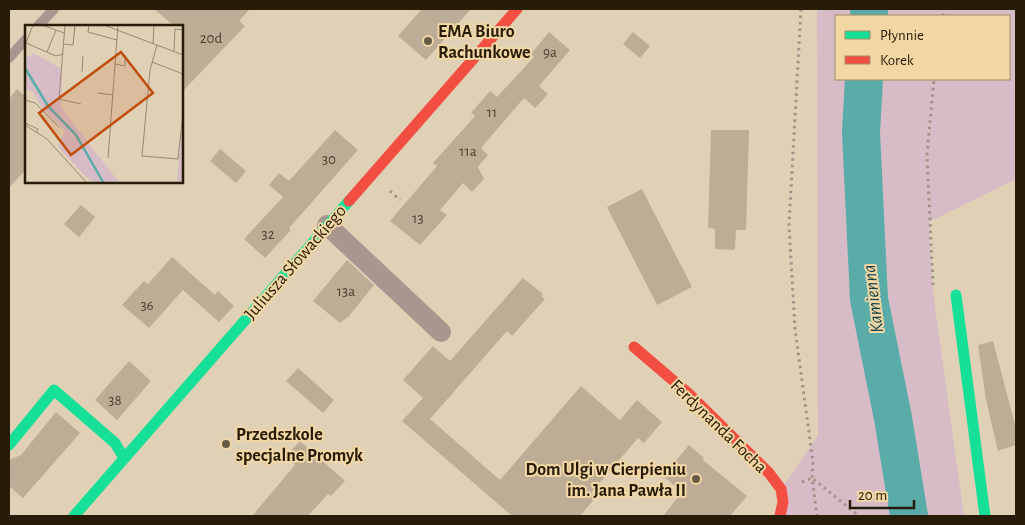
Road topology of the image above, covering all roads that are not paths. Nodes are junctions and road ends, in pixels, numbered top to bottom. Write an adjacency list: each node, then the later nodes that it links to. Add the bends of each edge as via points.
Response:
1 (54, 9): 3 (lane)
2 (517, 9): 6 (street, Juliusza Słowackiego)
3 (39, 25)
4 (25, 40): 5 (lane)
5 (9, 58)
6 (327, 225): 8 (street); 11 (street, Juliusza Słowackiego)
7 (956, 295): 14 (street)
8 (441, 332)
9 (634, 347): 13 (street, Ferdynanda Focha, via 688,394 768,473 781,490)
10 (9, 445): 11 (street, via 54,390 115,442)
11 (124, 458): 12 (street, Juliusza Słowackiego)
12 (74, 516)
13 (780, 516)
14 (985, 516)

